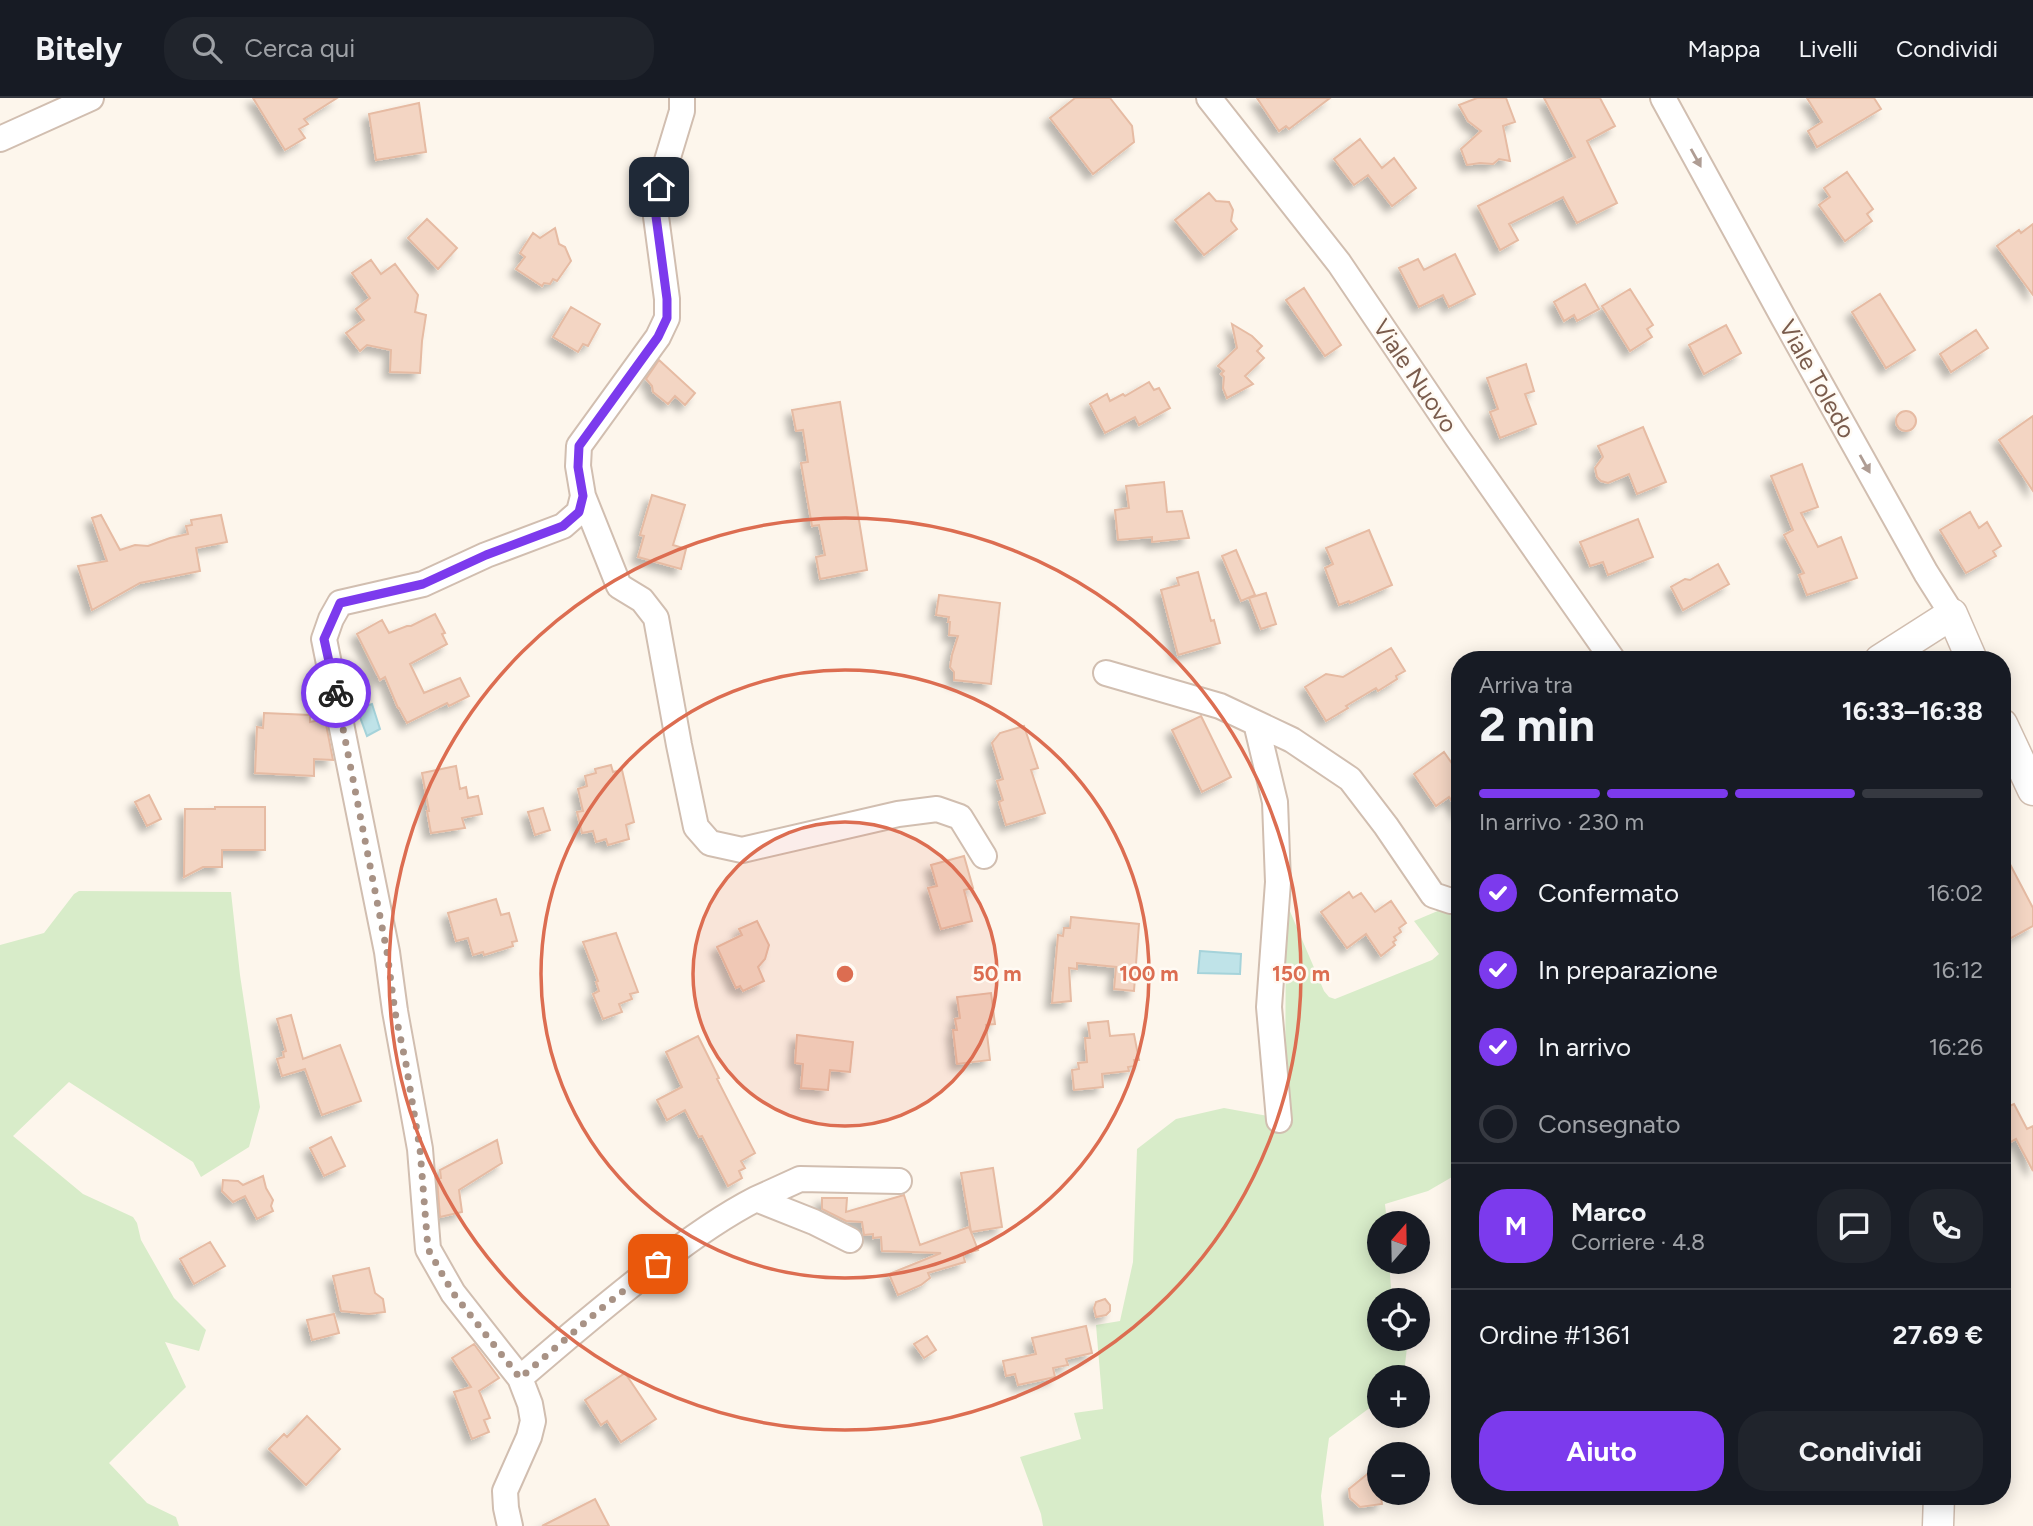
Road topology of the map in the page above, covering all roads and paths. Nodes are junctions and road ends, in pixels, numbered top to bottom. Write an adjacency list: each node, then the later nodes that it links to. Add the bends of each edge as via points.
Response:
1 (91, 98): 5 (street)
2 (682, 98): 6 (street, via 655,209 667,318 579,446)
3 (1209, 98): 8 (street, Viale Nuovo, via 1339,263)
4 (1663, 98): 7 (street, Viale Toledo, one-way to 7)
5 (0, 139)
6 (583, 496): 15 (street, via 619,586 642,600 656,618 696,827 710,843 742,850 937,809 960,817); 21 (street, via 579,512 563,526 423,584 340,603 324,639 387,952 420,1149 428,1249 453,1293)
7 (1951, 614): 9 (street); 10 (street, Viale Toledo)
8 (1607, 651)
9 (1894, 651)
10 (1968, 651)
11 (1106, 673): 12 (street, via 1220,706)
12 (1256, 723): 16 (street, via 1292,740 1350,779 1433,895); 17 (street, via 1275,802 1278,882 1269,1007)
13 (2011, 743): 14 (street)
14 (2033, 790)
15 (984, 856)
16 (1451, 901)
17 (1279, 1120)
18 (898, 1181): 19 (street, via 800,1179)
19 (756, 1199): 20 (street); 21 (street, via 695,1236)
20 (850, 1240)
21 (520, 1378): 23 (street, via 533,1421 505,1491)
22 (1939, 1505): 24 (street)
23 (510, 1526)
24 (1938, 1526)

